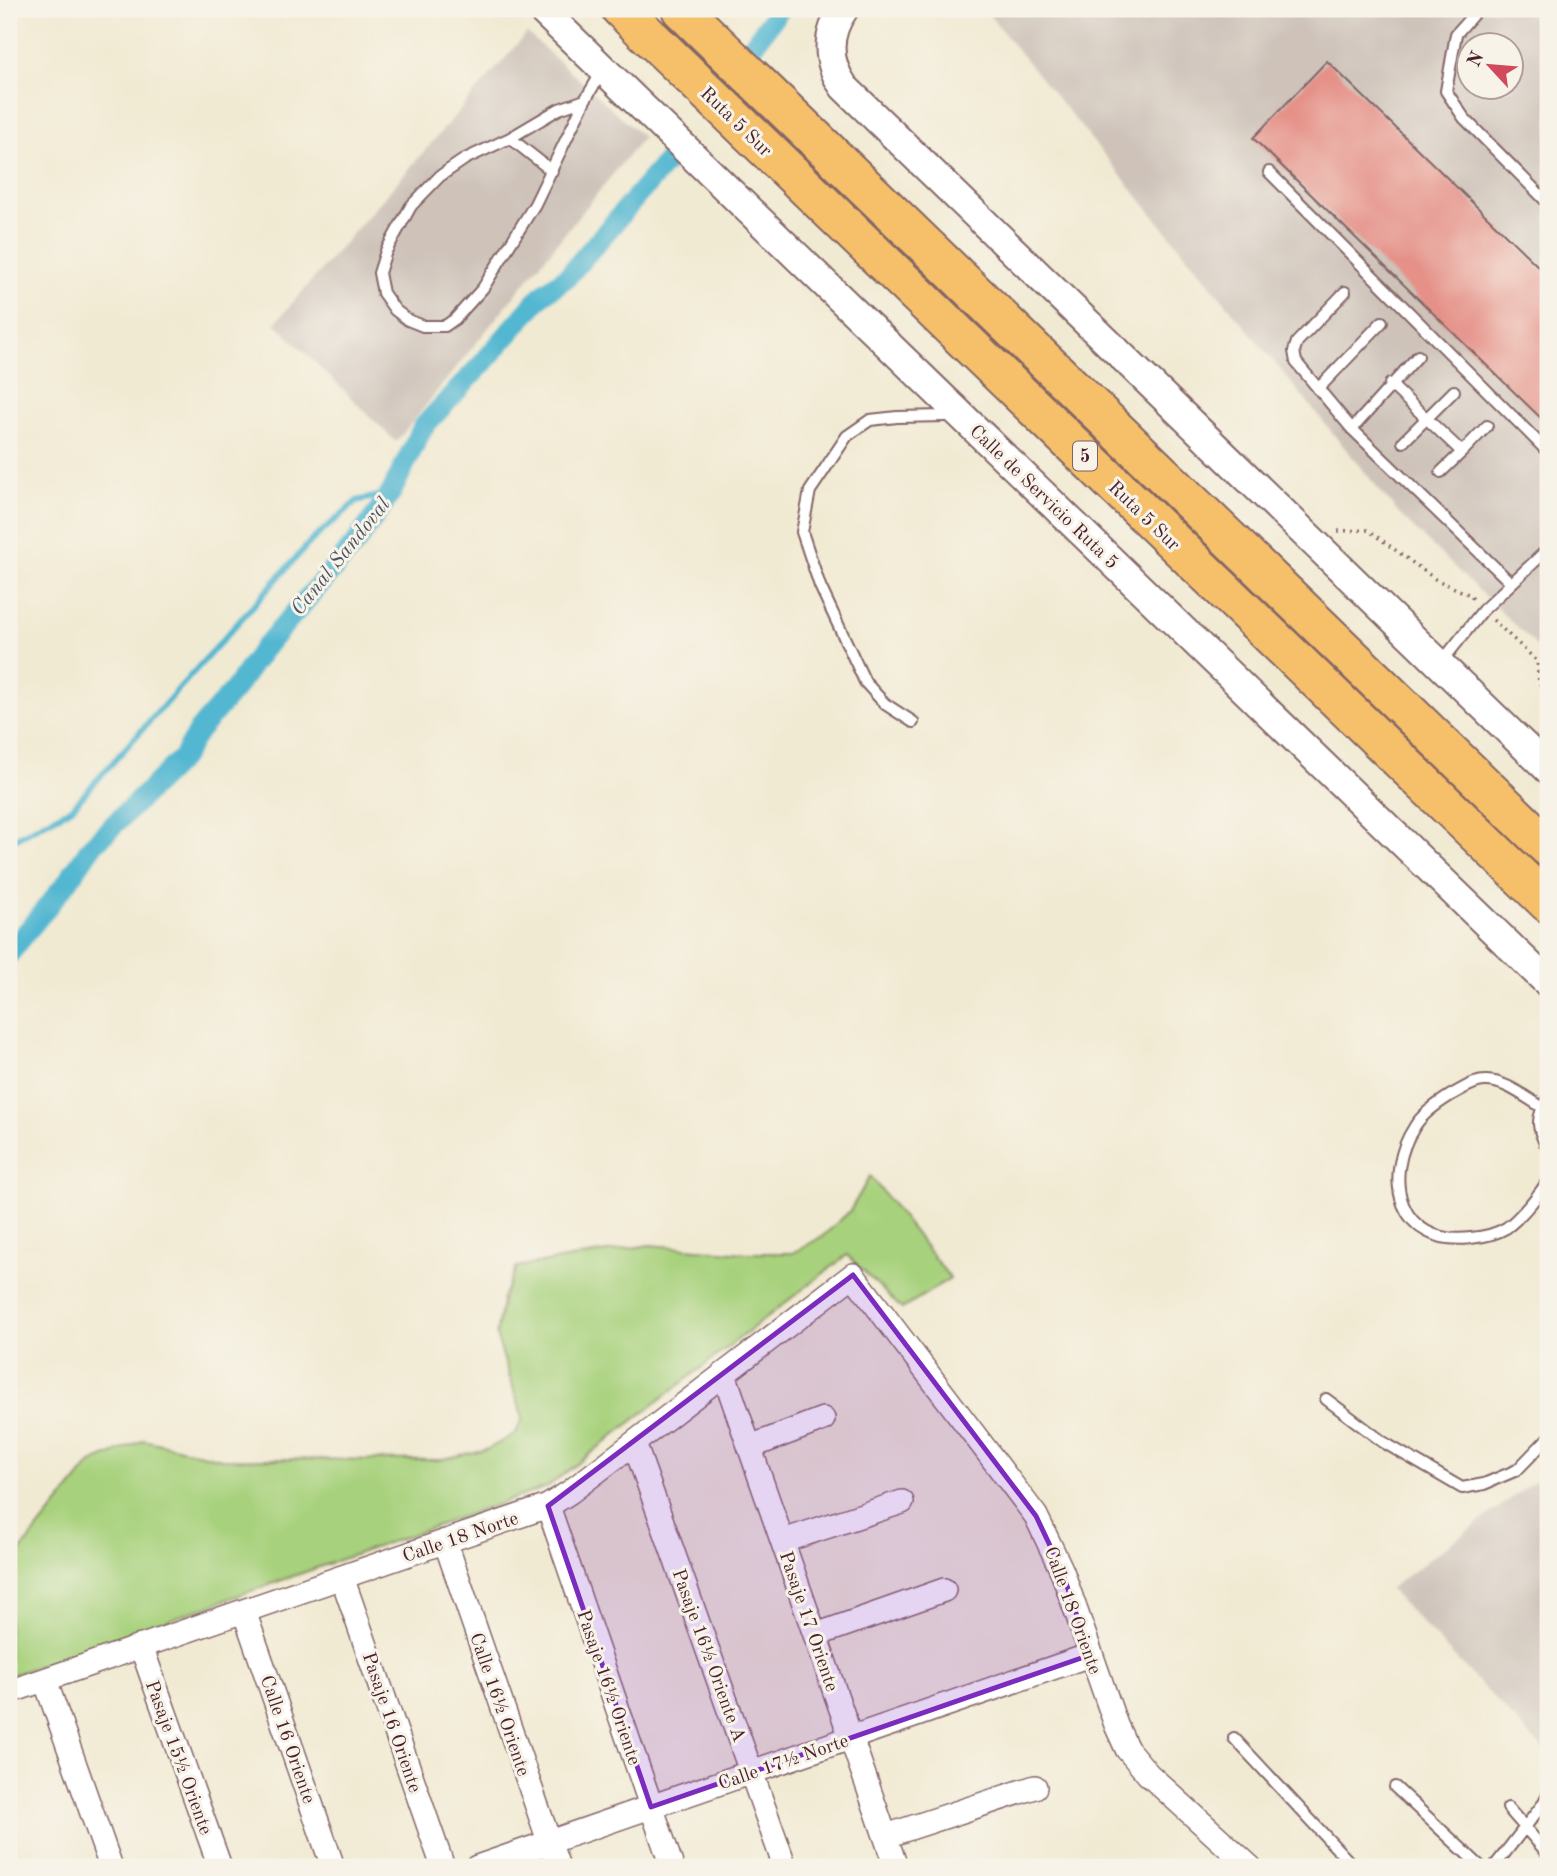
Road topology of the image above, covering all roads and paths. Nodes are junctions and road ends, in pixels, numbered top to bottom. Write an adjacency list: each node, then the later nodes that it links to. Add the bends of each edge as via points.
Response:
1 (541, 9): 6 (street, Calle de Servicio Ruta 5)
2 (621, 9): 35 (highway, Ruta 5 Sur / 5)
3 (681, 9): 34 (highway, 5)
4 (844, 9): 30 (street, via 835,23 830,47 844,87)
5 (1478, 9): 11 (lane, via 1455,34 1446,91 1464,118)
6 (603, 70): 7 (lane); 18 (street, Calle de Servicio Ruta 5)
7 (585, 100): 8 (lane, via 559,109); 9 (lane)
8 (510, 138): 9 (lane); 9 (lane, via 440,176 411,206 379,273 383,293 395,310 423,326 445,326 456,319 505,255)
9 (552, 171)
10 (1269, 172): 24 (lane)
11 (1548, 203)
12 (1345, 292): 16 (lane, via 1297,342 1294,351 1296,362)
13 (1382, 322): 16 (lane)
14 (1418, 356): 15 (lane)
15 (1390, 384): 19 (lane); 21 (lane)
16 (1318, 389): 21 (lane)
17 (1454, 391): 19 (lane)
18 (953, 407): 32 (lane, via 945,416 870,420 847,436 810,491 802,532 820,586 864,682 885,704); 36 (street, Calle de Servicio Ruta 5)
19 (1426, 418): 22 (lane); 23 (lane)
20 (1487, 426): 23 (lane)
21 (1352, 429): 28 (lane)
22 (1403, 442)
23 (1462, 452): 25 (lane)
24 (1548, 452)
25 (1441, 472)
26 (1330, 523): 29 (path, via 1340,533 1368,530 1435,579 1470,594)
27 (1548, 549): 28 (lane)
28 (1511, 583): 29 (lane)
29 (1483, 610): 30 (lane); 31 (path, via 1537,661 1539,683)
30 (1439, 665): 33 (street)
31 (1548, 701)
32 (914, 722)
33 (1548, 769)
34 (1548, 847)
35 (1548, 904)
36 (1548, 983)
37 (1545, 1104): 38 (lane, via 1538,1127); 39 (lane, via 1499,1083 1483,1081 1444,1100 1416,1123 1409,1136 1399,1163 1398,1193 1411,1219 1426,1231 1459,1240 1507,1227)
38 (1548, 1149)
39 (1548, 1180)
40 (853, 1275): 41 (street, Calle 18 Norte); 56 (street, Calle 18 Oriente, via 1036,1516 1062,1571)
41 (724, 1374): 45 (street, Calle 18 Norte); 46 (street, Pasaje 17 Oriente)
42 (1326, 1399): 44 (lane, via 1383,1442 1462,1488 1517,1470)
43 (823, 1419): 46 (street)
44 (1548, 1438)
45 (634, 1443): 48 (street, Calle 18 Norte); 61 (street, Pasaje 16½ Oriente A)
46 (750, 1447): 50 (street, Pasaje 17 Oriente)
47 (902, 1502): 50 (street)
48 (548, 1506): 49 (street, Calle 18 Norte); 65 (street, Pasaje 16½ Oriente)
49 (444, 1541): 51 (street, Calle 18 Norte); 69 (street, Calle 16½ Oriente)
50 (783, 1541): 54 (street, Pasaje 17 Oriente)
51 (342, 1577): 53 (street, Calle 18 Norte); 74 (street, Pasaje 16 Oriente)
52 (944, 1590): 54 (street)
53 (244, 1611): 55 (street, Calle 18 Norte); 73 (street, Calle 16 Oriente)
54 (816, 1635): 59 (street, Pasaje 17 Oriente)
55 (141, 1646): 57 (street, Calle 18 Norte); 72 (street, Pasaje 15½ Oriente)
56 (1090, 1655): 59 (street, Calle 17½ Norte); 80 (street, Calle 18 Oriente, via 1127,1749 1148,1774)
57 (45, 1680): 58 (street, Calle 18 Norte); 71 (street)
58 (9, 1692)
59 (851, 1737): 61 (street, Calle 17½ Norte); 68 (street, Pasaje 17 Oriente)
60 (1234, 1738): 81 (lane)
61 (752, 1772): 65 (street, Calle 17½ Norte); 78 (street, Pasaje 16½ Oriente A)
62 (1035, 1787): 68 (street)
63 (1395, 1787): 82 (lane)
64 (1548, 1794): 67 (lane)
65 (651, 1807): 69 (street, Calle 17½ Norte); 77 (street, Pasaje 16½ Oriente)
66 (1508, 1808): 67 (lane)
67 (1524, 1826): 70 (lane); 83 (lane)
68 (886, 1836): 79 (street, Pasaje 17 Oriente)
69 (549, 1842): 75 (street, Calle 17½ Norte); 76 (street, Calle 16½ Oriente)
70 (1548, 1854)
71 (111, 1867)
72 (220, 1867)
73 (333, 1867)
74 (443, 1867)
75 (477, 1867)
76 (558, 1867)
77 (672, 1867)
78 (785, 1867)
79 (896, 1867)
80 (1250, 1867)
81 (1354, 1867)
82 (1481, 1867)
83 (1494, 1867)

